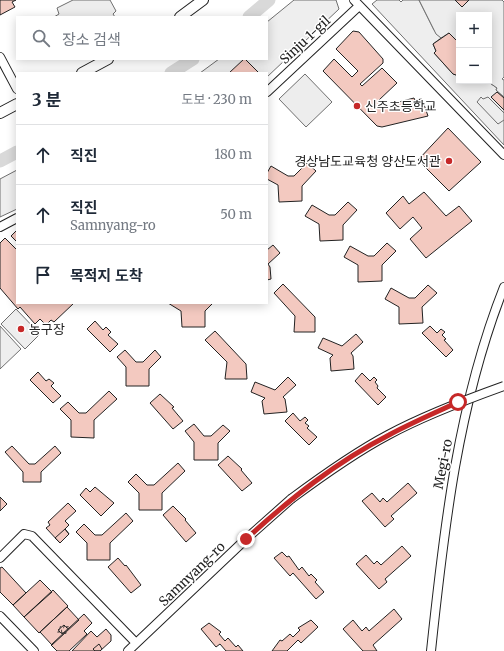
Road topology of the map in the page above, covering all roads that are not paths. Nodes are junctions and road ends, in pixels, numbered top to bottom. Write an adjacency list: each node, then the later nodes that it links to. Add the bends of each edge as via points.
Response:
1 (203, 0): 3 (main road)
2 (356, 3): 8 (street, Sinju 1-gil); 11 (street)
3 (181, 16)
4 (0, 57): 7 (street)
5 (106, 60): 6 (main road)
6 (84, 72)
7 (16, 87)
8 (268, 91)
9 (16, 105): 10 (main road)
10 (0, 113)
11 (504, 155)
12 (16, 219): 13 (street)
13 (0, 227)
14 (504, 287): 21 (street, Megi-ro, via 492,317 459,443 442,544)
15 (504, 386): 18 (street, Samnyang-ro, bridge, via 458,402 388,435 324,475 291,499 246,539)
16 (0, 558): 18 (street, via 24,534 32,536)
17 (0, 616): 19 (street)
18 (136, 643): 20 (street, Samnyang-ro)
19 (34, 651)
20 (128, 651)
21 (431, 651)

